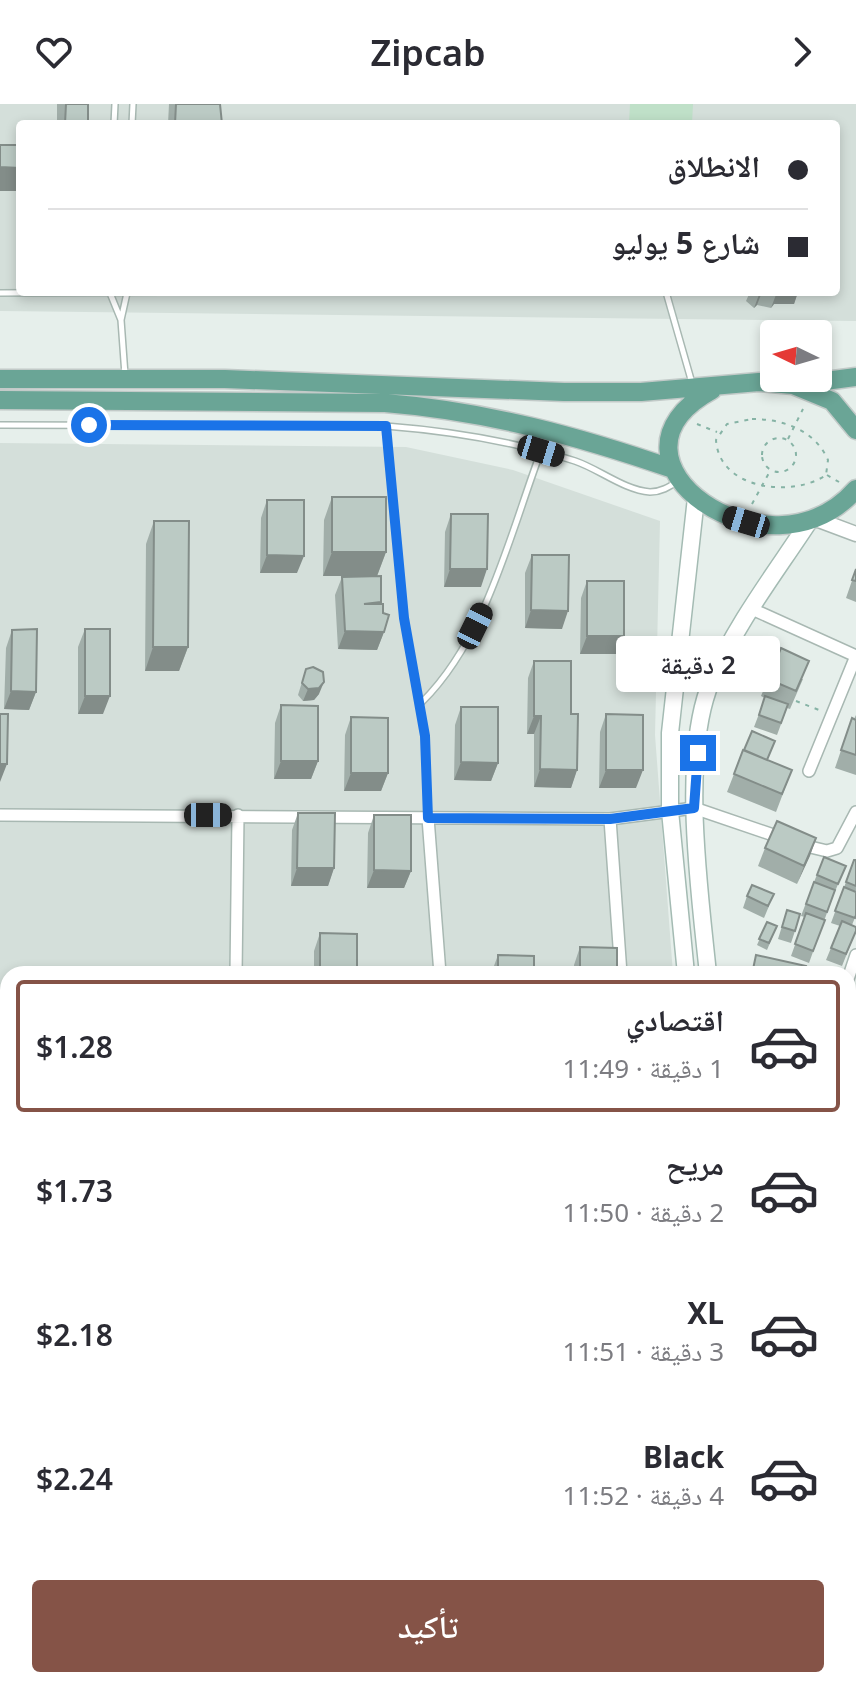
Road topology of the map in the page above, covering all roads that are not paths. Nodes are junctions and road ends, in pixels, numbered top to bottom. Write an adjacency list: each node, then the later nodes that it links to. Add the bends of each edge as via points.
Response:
1 (111, 296): 4 (lane)
2 (126, 296): 4 (lane)
3 (667, 296): 11 (lane)
4 (121, 320): 7 (lane)
5 (856, 377): 8 (main road)
6 (0, 379): 7 (main road)
7 (125, 379): 11 (main road, via 564,392)
8 (832, 380)
9 (760, 382): 10 (main road)
10 (718, 386): 11 (main road); 18 (main road, via 687,404 674,424 670,446)
11 (693, 388)
12 (810, 392): 16 (main road, via 832,401)
13 (0, 400): 18 (main road, via 441,408 566,434)
14 (0, 425): 15 (lane)
15 (386, 426): 17 (lane); 25 (lane, via 404,618)
16 (855, 426)
17 (541, 451): 18 (lane, via 644,491 661,491); 25 (lane, via 485,605 442,682)
18 (676, 475): 20 (main road)
19 (852, 488): 21 (main road, via 839,508)
20 (696, 498): 21 (main road, via 719,514 746,522); 28 (main road, via 673,699)
21 (813, 520): 22 (street); 23 (main road)
22 (856, 534)
23 (752, 609): 24 (street); 27 (main road, via 704,705)
24 (856, 656): 26 (street)
25 (421, 702): 32 (lane)
26 (809, 771)
27 (694, 808): 28 (street); 29 (street, via 827,851 837,848); 38 (main road)
28 (670, 811): 33 (street); 37 (main road)
29 (856, 812)
30 (0, 815): 31 (street)
31 (238, 815): 32 (street); 34 (street)
32 (428, 818): 33 (street); 35 (street)
33 (610, 819): 36 (street)
34 (236, 966)
35 (439, 966)
36 (620, 966)
37 (685, 966)
38 (707, 966)

